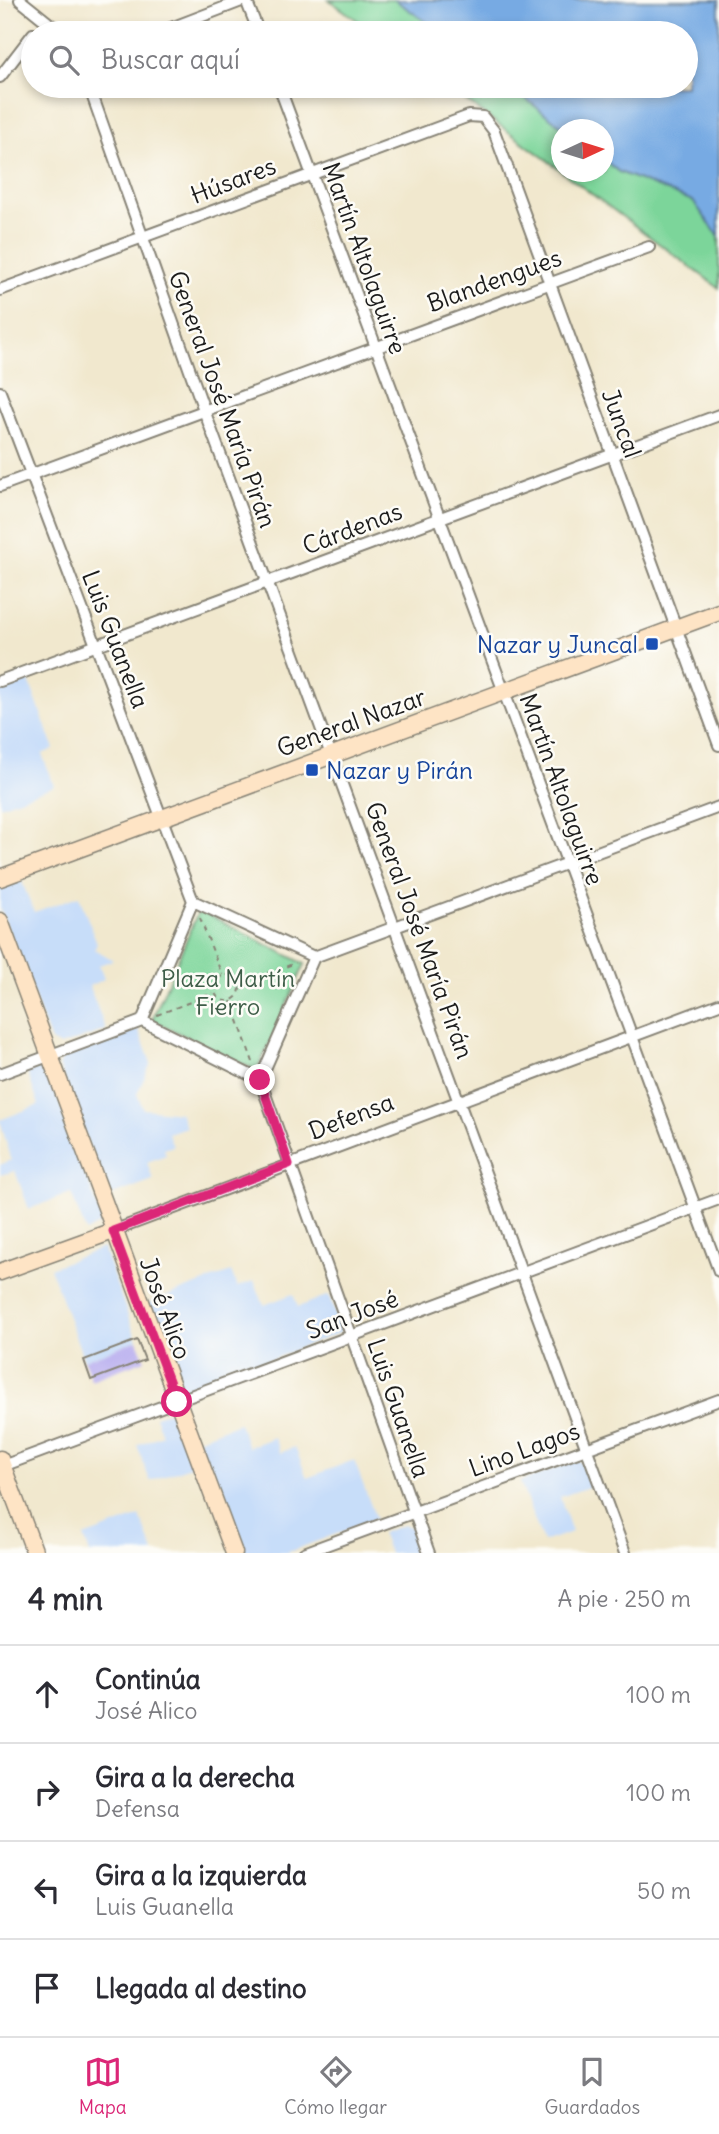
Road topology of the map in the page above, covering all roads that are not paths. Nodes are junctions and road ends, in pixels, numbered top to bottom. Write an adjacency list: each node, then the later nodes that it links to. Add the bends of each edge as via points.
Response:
1 (20, 0): 3 (street)
2 (245, 0): 4 (street); 5 (street)
3 (45, 20)
4 (190, 21)
5 (254, 21)
6 (21, 50): 7 (street)
7 (0, 76)
8 (93, 98): 12 (street, General José María Pirán)
9 (284, 98): 11 (street, Martín Altolaguirre)
10 (483, 117): 11 (street, Húsares, via 469,116); 14 (street, Juncal, via 494,131)
11 (312, 172): 12 (street, Húsares); 16 (street, Martín Altolaguirre)
12 (141, 237): 15 (street, Húsares); 18 (street, General José María Pirán)
13 (649, 247): 14 (street, Blandengues)
14 (549, 282): 16 (street, Blandengues); 20 (street, Juncal)
15 (0, 290)
16 (375, 346): 18 (street, Blandengues); 23 (street, Martín Altolaguirre)
17 (0, 392): 21 (street, Luis Guanella)
18 (204, 410): 21 (street, Blandengues); 24 (street, General José María Pirán)
19 (719, 415): 20 (street, Cárdenas)
20 (611, 454): 23 (street, Cárdenas); 26 (street, Juncal)
21 (31, 474): 22 (street, Blandengues); 27 (street, Luis Guanella)
22 (0, 486)
23 (439, 518): 24 (street, Cárdenas); 29 (street, Martín Altolaguirre)
24 (268, 583): 27 (street, Cárdenas); 31 (street, General José María Pirán)
25 (719, 612): 26 (street, General Nazar)
26 (674, 628): 29 (street, General Nazar); 30 (street, Juncal)
27 (96, 646): 28 (street, Cárdenas); 33 (street, Luis Guanella)
28 (0, 681)
29 (503, 691): 31 (street, General Nazar); 34 (street, Martín Altolaguirre)
30 (719, 745)
31 (332, 754): 33 (street, General Nazar); 38 (street, General José María Pirán)
32 (719, 807): 34 (street)
33 (162, 817): 35 (street, General Nazar); 36 (street, Luis Guanella)
34 (568, 864): 38 (street); 42 (street, Martín Altolaguirre)
35 (0, 878)
36 (193, 901): 39 (street); 41 (street)
37 (0, 921): 43 (street, José Alico)
38 (396, 928): 39 (street); 46 (street, General José María Pirán)
39 (314, 957): 45 (street)
40 (719, 1004): 42 (street, Defensa)
41 (142, 1021): 43 (street); 45 (street)
42 (633, 1037): 46 (street, Defensa); 49 (street, Martín Altolaguirre)
43 (51, 1055): 44 (street); 50 (street, José Alico)
44 (0, 1074)
45 (260, 1080): 47 (street, Luis Guanella)
46 (460, 1099): 47 (street, Defensa); 53 (street, General José María Pirán)
47 (289, 1164): 50 (street, Defensa); 54 (street, Luis Guanella)
48 (719, 1199): 49 (street, San José)
49 (695, 1208): 51 (street, Martín Altolaguirre); 53 (street, San José)
50 (113, 1231): 52 (street, Defensa); 56 (street, José Alico)
51 (719, 1271)
52 (0, 1272)
53 (523, 1272): 54 (street, San José); 57 (street, General José María Pirán)
54 (352, 1337): 56 (street, San José); 59 (street, Luis Guanella)
55 (719, 1400): 57 (street, Lino Lagos)
56 (177, 1402): 58 (street, San José); 61 (street, José Alico)
57 (586, 1448): 59 (street, Lino Lagos); 64 (street, General José María Pirán)
58 (1, 1464): 60 (street)
59 (413, 1513): 62 (street, Lino Lagos); 63 (street, Luis Guanella)
60 (35, 1553)
61 (234, 1553)
62 (304, 1553)
63 (429, 1553)
64 (625, 1553)

